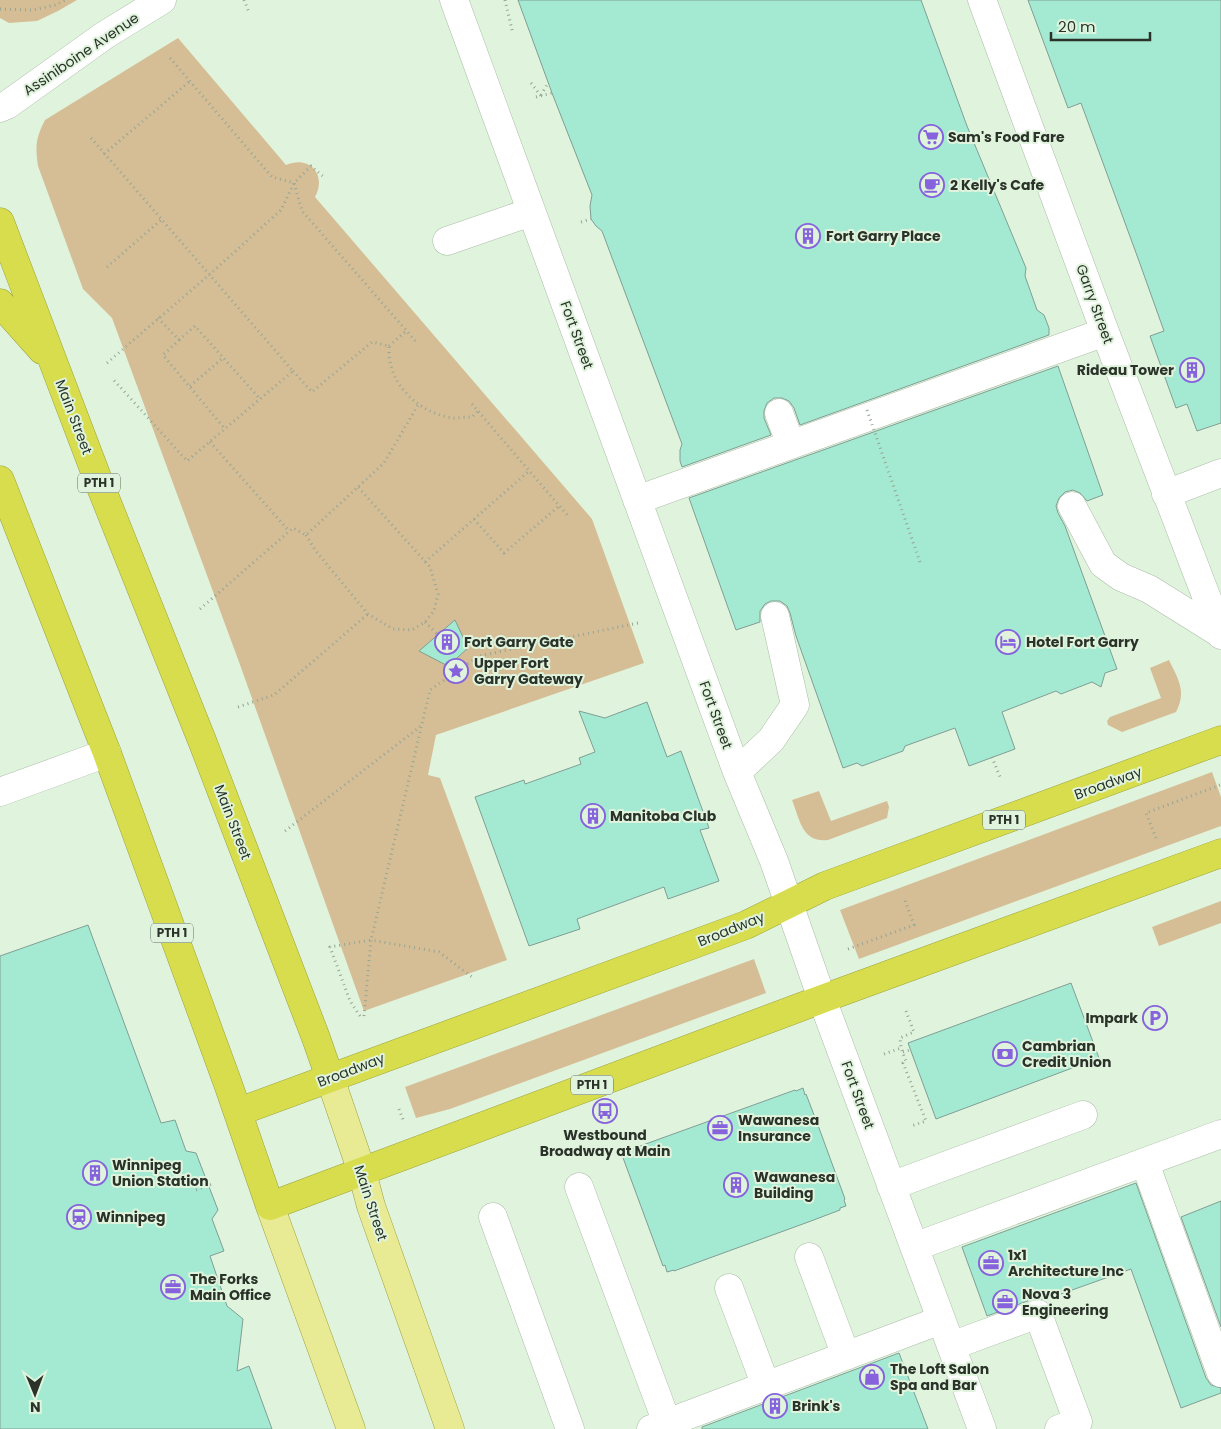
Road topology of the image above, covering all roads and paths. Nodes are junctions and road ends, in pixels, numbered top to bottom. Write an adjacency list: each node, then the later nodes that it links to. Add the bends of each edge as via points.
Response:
1 (66, 0): 7 (path, via 34,10)
2 (162, 0): 17 (street, Assiniboine Avenue)
3 (244, 0): 8 (path)
4 (454, 0): 22 (street, Fort Street)
5 (505, 0): 9 (path)
6 (982, 0): 33 (street, Garry Street)
7 (0, 9)
8 (249, 12)
9 (513, 34)
10 (170, 58): 11 (path)
11 (189, 82): 19 (path); 21 (path, via 272,178)
12 (531, 83): 15 (path)
13 (548, 83): 15 (path)
14 (552, 93): 15 (path)
15 (541, 96): 16 (path)
16 (536, 97)
17 (0, 108)
18 (91, 138): 19 (path)
19 (104, 154): 24 (path)
20 (325, 178): 21 (path, via 311,166)
21 (294, 183): 29 (path, via 281,210); 32 (path, via 302,211)
22 (532, 212): 27 (street); 57 (street, Fort Street)
23 (591, 219): 26 (path)
24 (162, 220): 28 (path); 29 (path)
25 (0, 222): 38 (highway, Main Street / PTH 1)
26 (582, 222)
27 (447, 240)
28 (107, 267)
29 (209, 275): 31 (path); 40 (path)
30 (0, 303): 38 (highway)
31 (158, 318): 34 (path); 39 (path)
32 (406, 331): 35 (path); 36 (path)
33 (1105, 332): 51 (street); 56 (street, Garry Street)
34 (179, 340): 37 (path, via 195,326); 42 (path, via 164,355)
35 (418, 344)
36 (389, 346): 40 (path, via 372,342 312,392); 45 (path, via 390,362 401,388)
37 (223, 358): 42 (path); 43 (path)
38 (54, 362): 98 (highway, Main Street / PTH 1)
39 (107, 363)
40 (293, 371): 43 (path)
41 (112, 378): 50 (path, via 187,461)
42 (190, 386): 49 (path)
43 (260, 399): 49 (path)
44 (472, 404): 47 (path)
45 (418, 405): 47 (path, via 454,418 472,417); 55 (path, via 384,463)
46 (867, 410): 65 (path, bridge)
47 (478, 412): 52 (path)
48 (779, 413): 51 (street)
49 (225, 429): 50 (path)
50 (210, 442): 62 (path)
51 (791, 445): 57 (street)
52 (529, 471): 58 (path); 61 (path)
53 (1221, 473): 56 (street)
54 (0, 480): 78 (highway, PTH 1)
55 (358, 487): 63 (path); 64 (path)
56 (1166, 494): 72 (street, Garry Street)
57 (637, 500): 80 (street, Fort Street)
58 (559, 506): 60 (path); 61 (path, via 504,553)
59 (1072, 506): 72 (street, via 1103,564)
60 (568, 516)
61 (474, 519): 64 (path)
62 (290, 531): 63 (path, via 293,528); 66 (path)
63 (306, 535): 67 (path)
64 (425, 562): 69 (path, via 430,567 438,594 434,611)
65 (921, 565)
66 (200, 609)
67 (368, 614): 69 (path, via 393,628 412,630); 75 (path, via 274,695)
68 (775, 616): 80 (street, via 795,705 771,740)
69 (425, 622): 71 (path)
70 (638, 623): 74 (path, via 479,656)
71 (437, 634)
72 (1221, 634)
73 (459, 659): 74 (path)
74 (465, 665): 76 (path, via 430,690)
75 (238, 707)
76 (422, 726): 84 (path); 89 (path)
77 (1221, 740): 88 (highway, Broadway / PTH 1, via 888,862)
78 (107, 753): 83 (street); 100 (highway, PTH 1)
79 (992, 757): 81 (path)
80 (737, 772): 88 (street, Fort Street)
81 (1000, 777)
82 (1220, 785): 85 (path, via 1146,813)
83 (0, 792)
84 (285, 830)
85 (1156, 838)
86 (1221, 853): 92 (highway, PTH 1)
87 (904, 898): 90 (path, via 914,925)
88 (788, 904): 92 (street, Fort Street); 98 (highway, Broadway / PTH 1, via 746,925)
89 (371, 940): 89 (path, via 362,1016 350,1002 330,947); 91 (path, via 439,952)
90 (848, 949)
91 (472, 977)
92 (822, 999): 106 (highway, PTH 1); 108 (street, Fort Street)
93 (906, 1011): 94 (path, via 914,1032 900,1038)
94 (901, 1048): 96 (path); 97 (path)
95 (910, 1050): 96 (path)
96 (903, 1052): 103 (path, via 906,1061 902,1063 926,1121)
97 (884, 1054)
98 (330, 1078): 100 (highway, Broadway); 106 (main road, Main Street)
99 (399, 1109): 102 (path)
100 (238, 1112): 111 (highway, PTH 1)
101 (1083, 1116): 108 (street)
102 (404, 1123)
103 (911, 1126)
104 (1221, 1134): 105 (street)
105 (1145, 1163): 113 (street); 119 (street)
106 (362, 1172): 111 (highway, PTH 1); 124 (main road, Main Street)
107 (212, 1184): 110 (path)
108 (891, 1186): 113 (street, Fort Street)
109 (579, 1187): 122 (street)
110 (196, 1190)
111 (270, 1206): 123 (main road)
112 (493, 1217): 125 (street)
113 (914, 1247): 116 (street, Fort Street)
114 (809, 1257): 118 (street)
115 (729, 1288): 120 (street)
116 (941, 1320): 117 (street, Fort Street); 118 (street)
117 (950, 1346): 126 (street, Fort Street); 127 (street, via 1038,1314 1078,1422)
118 (846, 1356): 120 (street)
119 (1221, 1373)
120 (766, 1386): 121 (street)
121 (709, 1419): 122 (street)
122 (659, 1426)
123 (351, 1429)
124 (450, 1429)
125 (570, 1429)
126 (982, 1429)
127 (1059, 1429)

